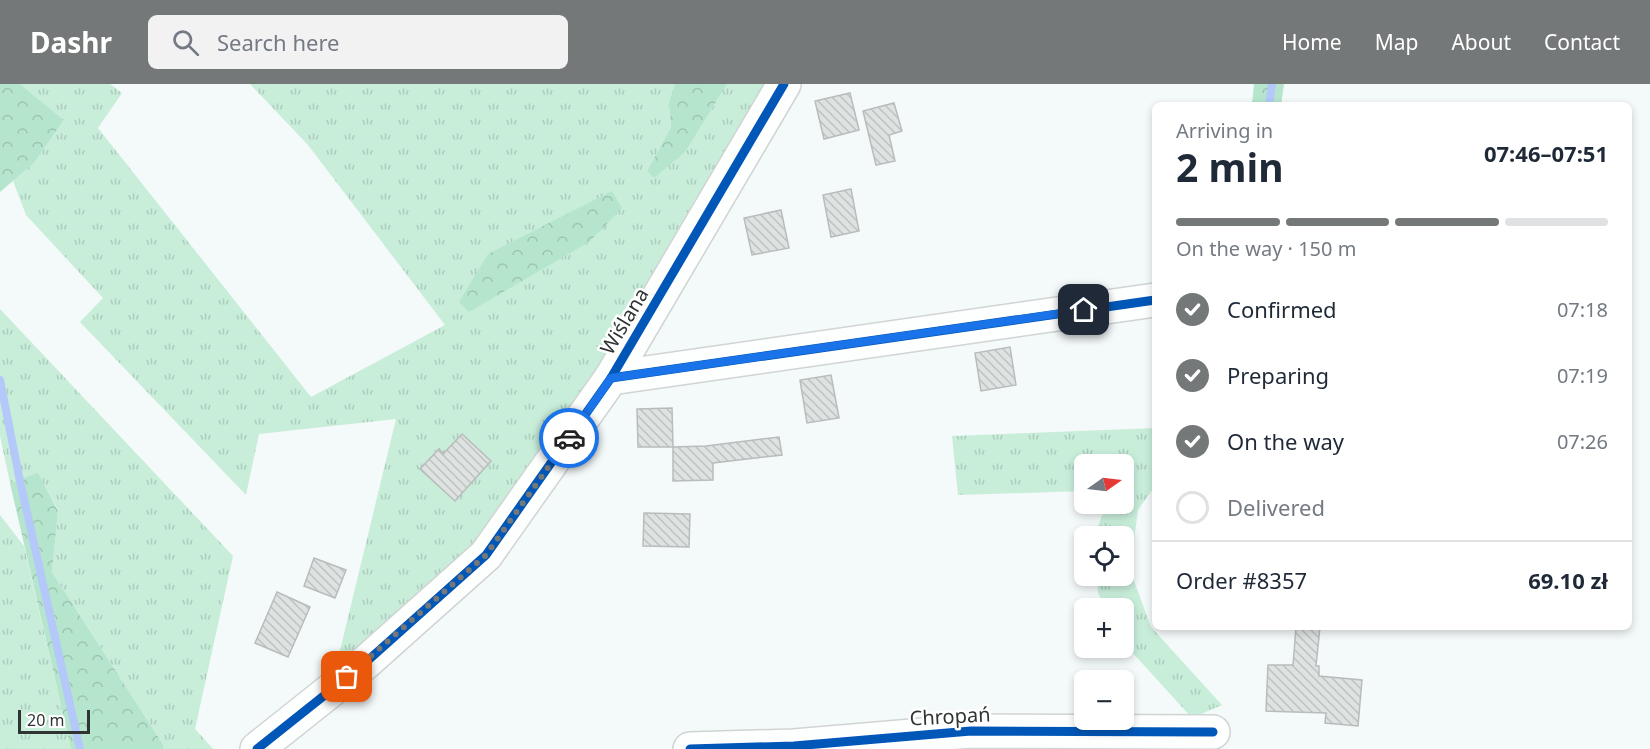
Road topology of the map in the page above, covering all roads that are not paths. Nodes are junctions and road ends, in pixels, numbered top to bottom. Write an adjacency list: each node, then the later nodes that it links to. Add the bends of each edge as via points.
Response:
1 (784, 84): 3 (street, Wiślana)
2 (1152, 300): 3 (street)
3 (611, 378): 5 (street, Wiślana, via 486,555 365,663)
4 (1213, 732): 6 (street, Chropań, via 971,731 794,746)
5 (257, 749)
6 (690, 749)

